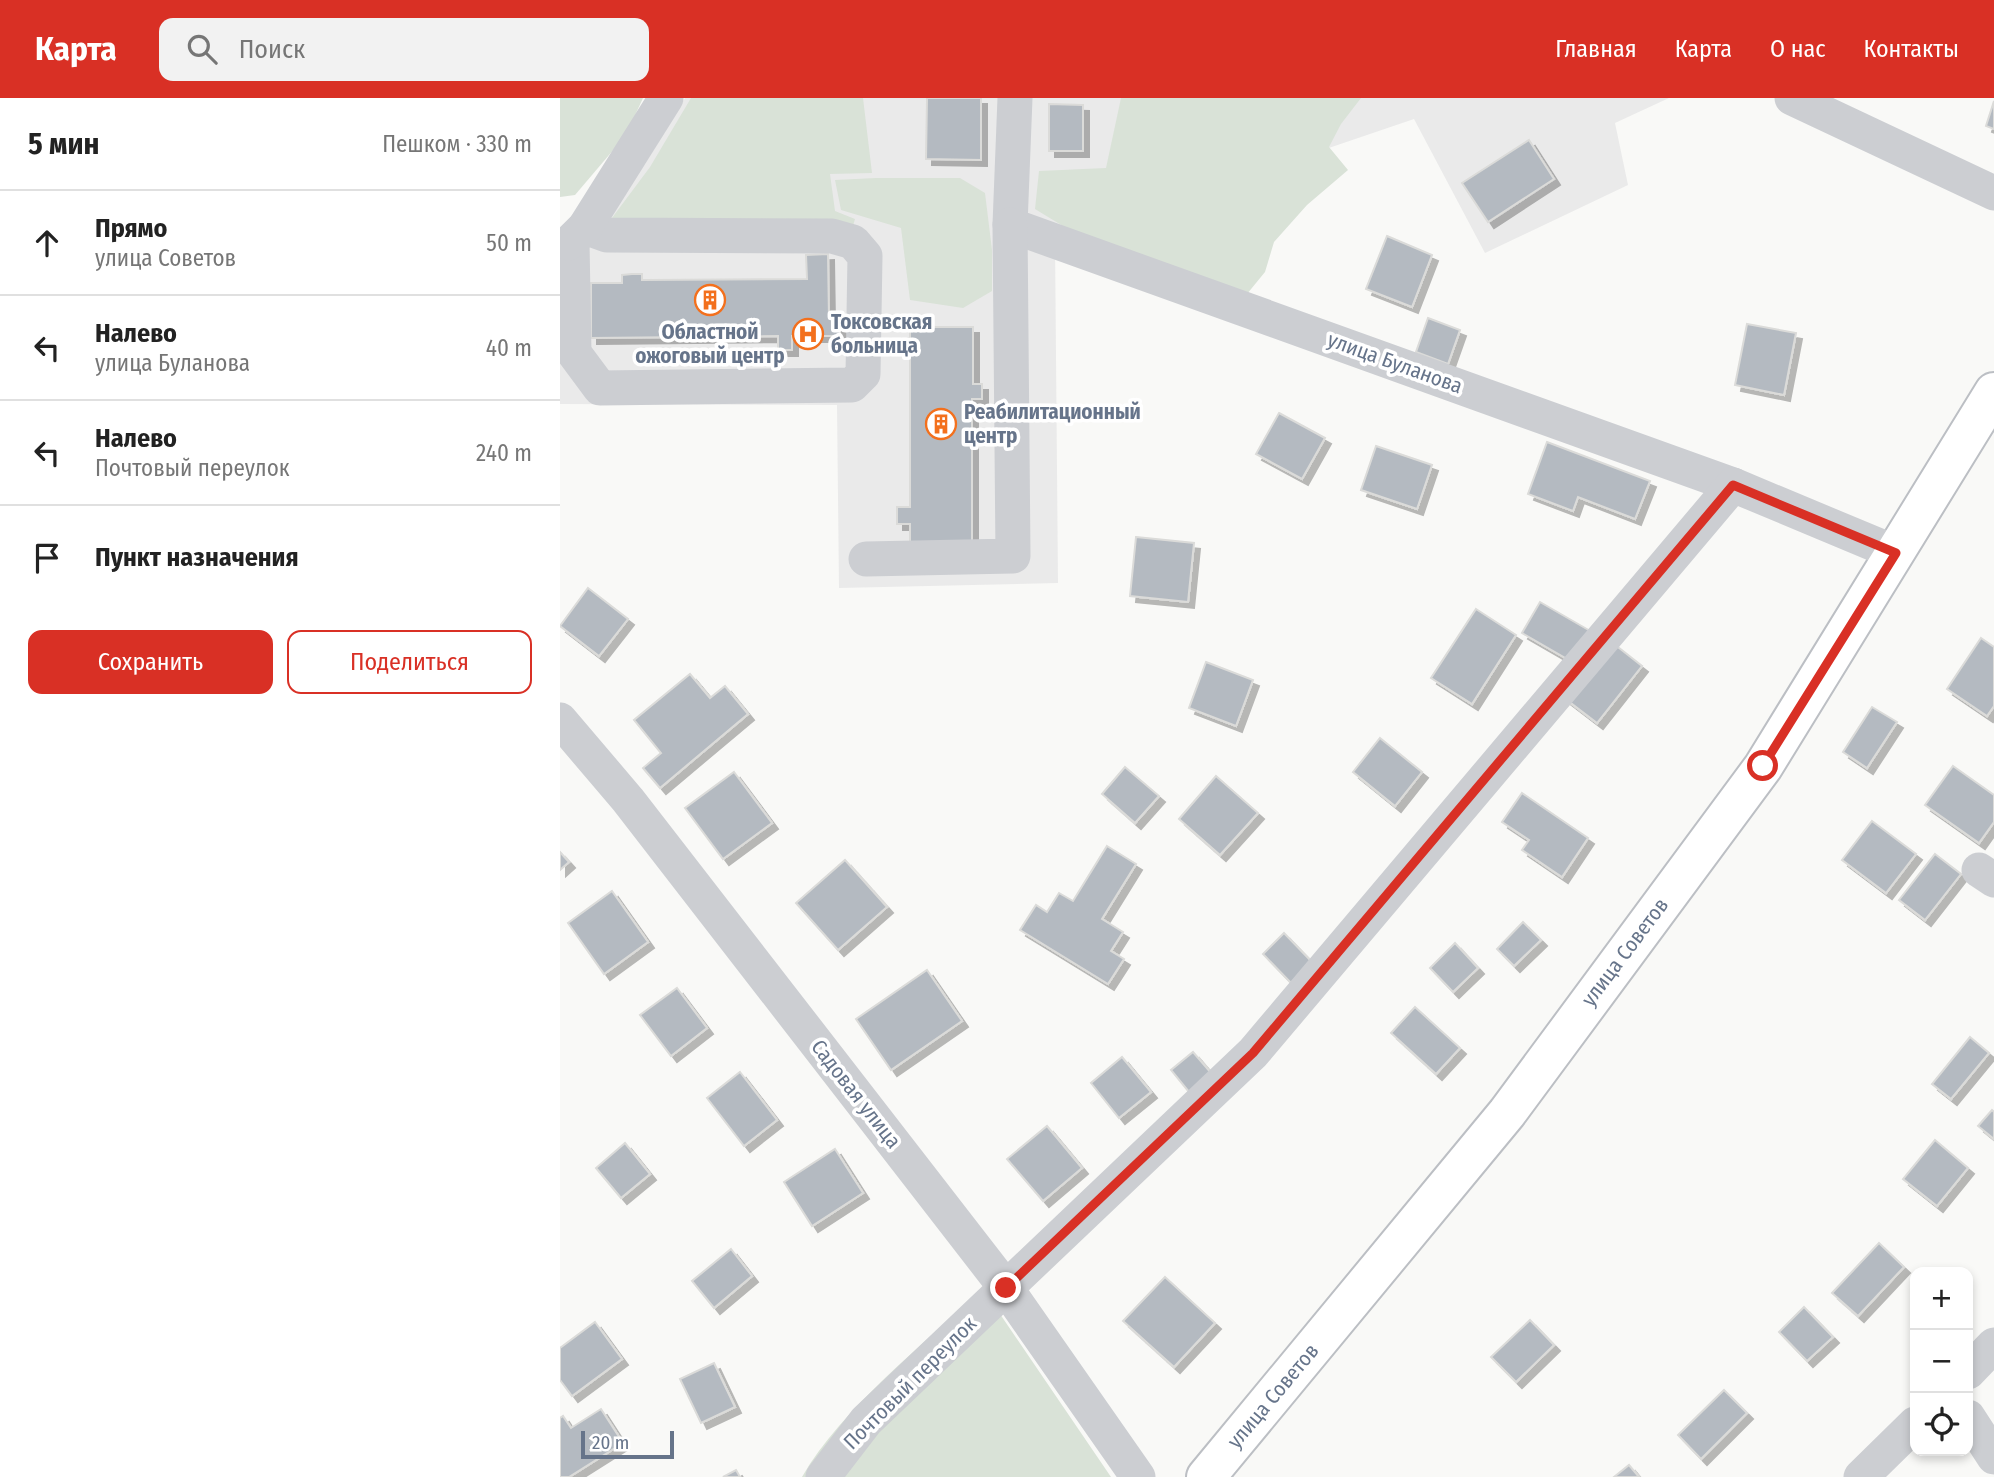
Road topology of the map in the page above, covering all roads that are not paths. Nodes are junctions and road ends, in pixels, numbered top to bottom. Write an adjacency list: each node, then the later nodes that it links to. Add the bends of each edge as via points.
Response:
1 (666, 98): 6 (street)
2 (1015, 98): 5 (street)
3 (1792, 98): 4 (street)
4 (1994, 193)
5 (1010, 225): 8 (street, улица Буланова); 10 (street, via 1013,556)
6 (572, 240): 6 (street, via 607,235 832,236 853,242 865,256 863,374 852,385 600,388 574,353)
7 (1994, 392): 9 (main road, улица Советов)
8 (1733, 485): 9 (street, улица Буланова); 12 (street, Почтовый переулок, via 1253,1053)
9 (1896, 553): 20 (main road, улица Советов, via 1763,766 1515,1102)
10 (866, 559)
11 (560, 720): 12 (street, Садовая улица, via 628,800)
12 (1006, 1288): 18 (street, Почтовый переулок, via 866,1421); 19 (street, Садовая улица)
13 (1994, 1345): 14 (street)
14 (1973, 1367)
15 (1973, 1425): 17 (street)
16 (1910, 1429): 21 (street)
17 (1994, 1457)
18 (823, 1477)
19 (1138, 1477)
20 (1206, 1477)
21 (1861, 1477)

